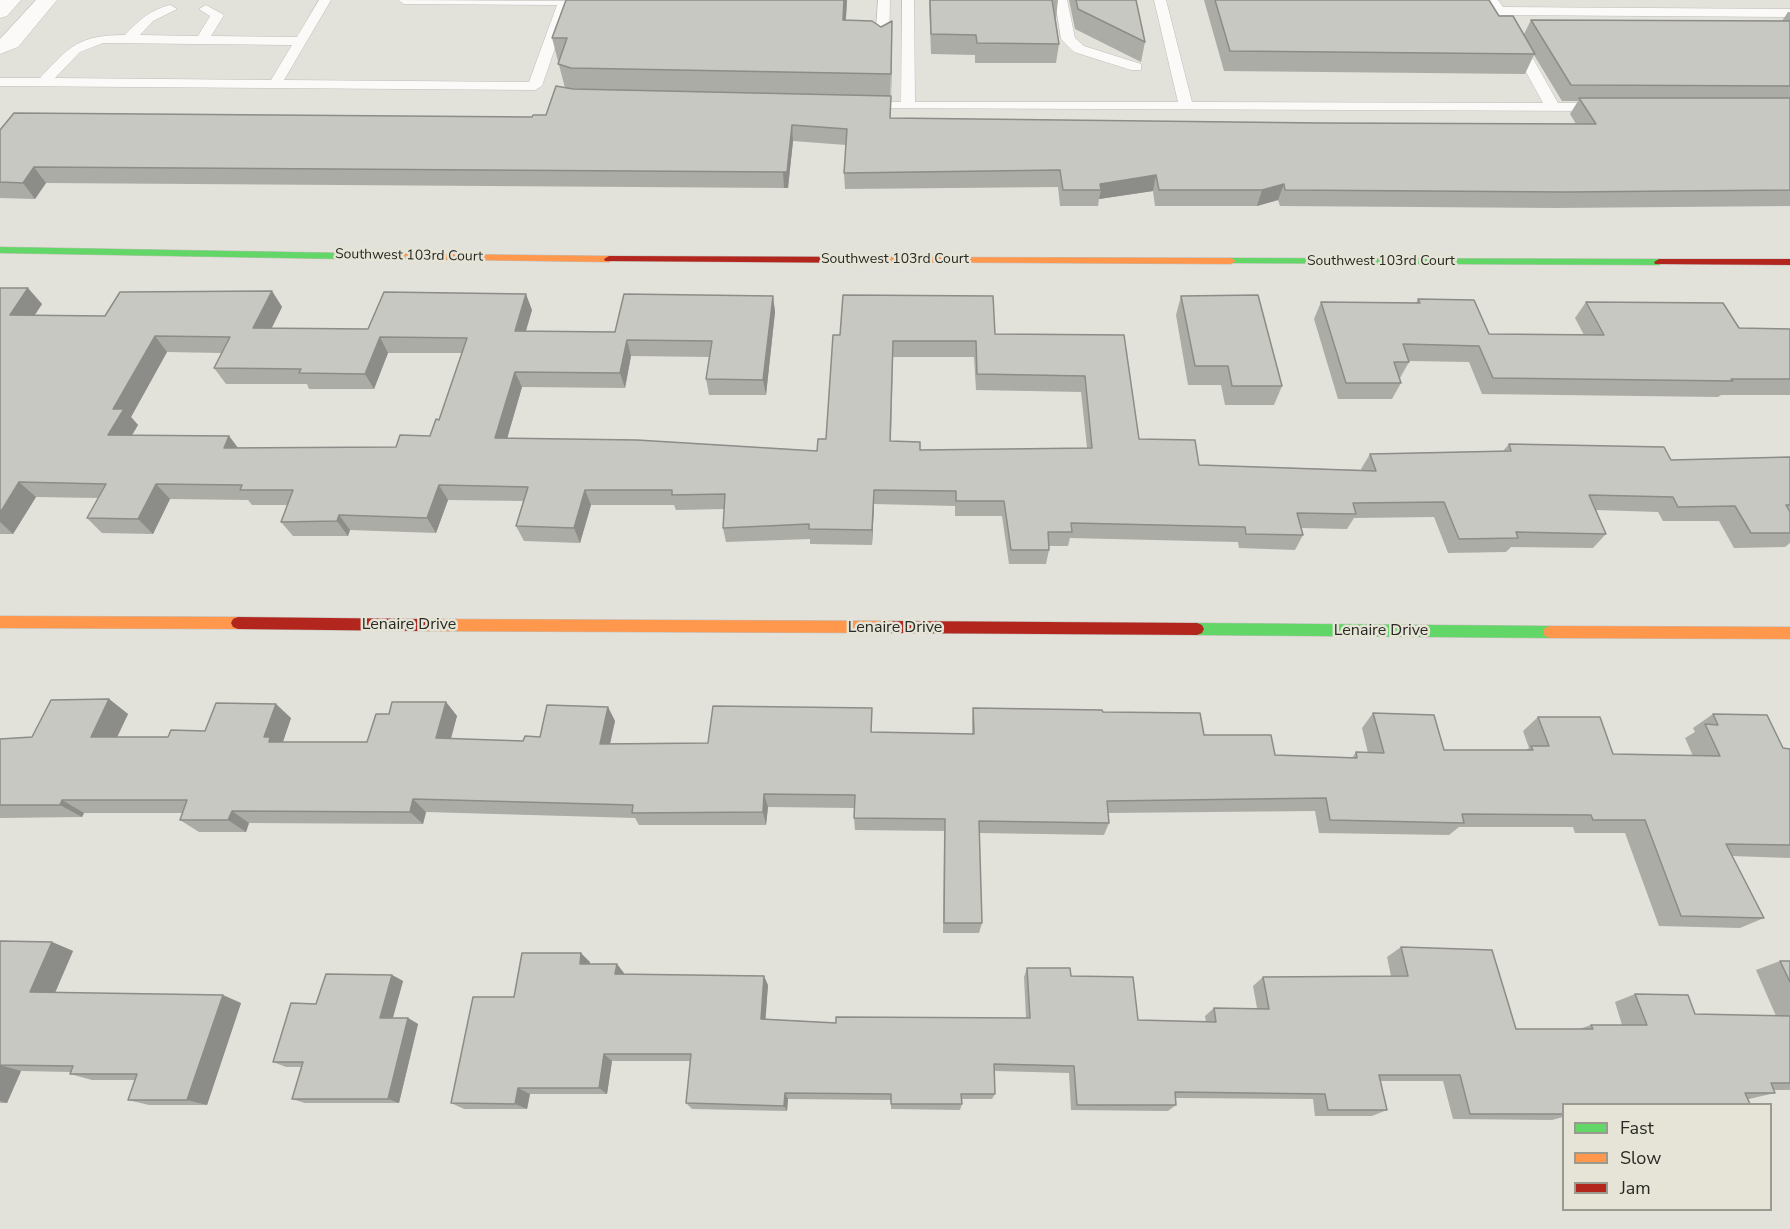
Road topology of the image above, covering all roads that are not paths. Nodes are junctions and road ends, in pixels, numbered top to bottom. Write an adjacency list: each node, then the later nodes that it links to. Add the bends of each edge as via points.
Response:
1 (11, 0): 15 (street)
2 (47, 0): 21 (street)
3 (325, 0): 20 (lane)
4 (404, 0): 5 (lane)
5 (540, 0): 6 (lane)
6 (565, 0): 27 (lane, via 540,89)
7 (871, 0): 8 (lane, via 876,46)
8 (884, 0)
9 (908, 0): 30 (lane)
10 (1062, 0): 22 (lane, via 1068,39 1079,49)
11 (1160, 0): 24 (lane)
12 (1780, 0): 16 (lane)
13 (170, 9): 18 (lane, via 148,18)
14 (206, 9): 19 (lane, via 217,15)
15 (0, 12)
16 (1790, 12): 17 (lane)
17 (1501, 16): 31 (lane)
18 (130, 38): 19 (lane); 26 (lane, via 101,39 75,49)
19 (203, 39): 20 (lane)
20 (301, 41): 27 (lane)
21 (0, 48)
22 (1136, 67)
23 (1158, 72): 24 (lane)
24 (1178, 73): 29 (lane)
25 (0, 82): 26 (lane)
26 (44, 82): 27 (lane)
27 (275, 84)
28 (850, 105): 30 (lane)
29 (1186, 105): 30 (lane); 31 (lane)
30 (908, 106)
31 (1553, 107): 32 (lane)
32 (1612, 107)
33 (0, 250): 34 (street, Southwest 103rd Court, via 555,259)
34 (1790, 262)
35 (0, 622): 36 (street, Lenaire Drive)
36 (1790, 633)

